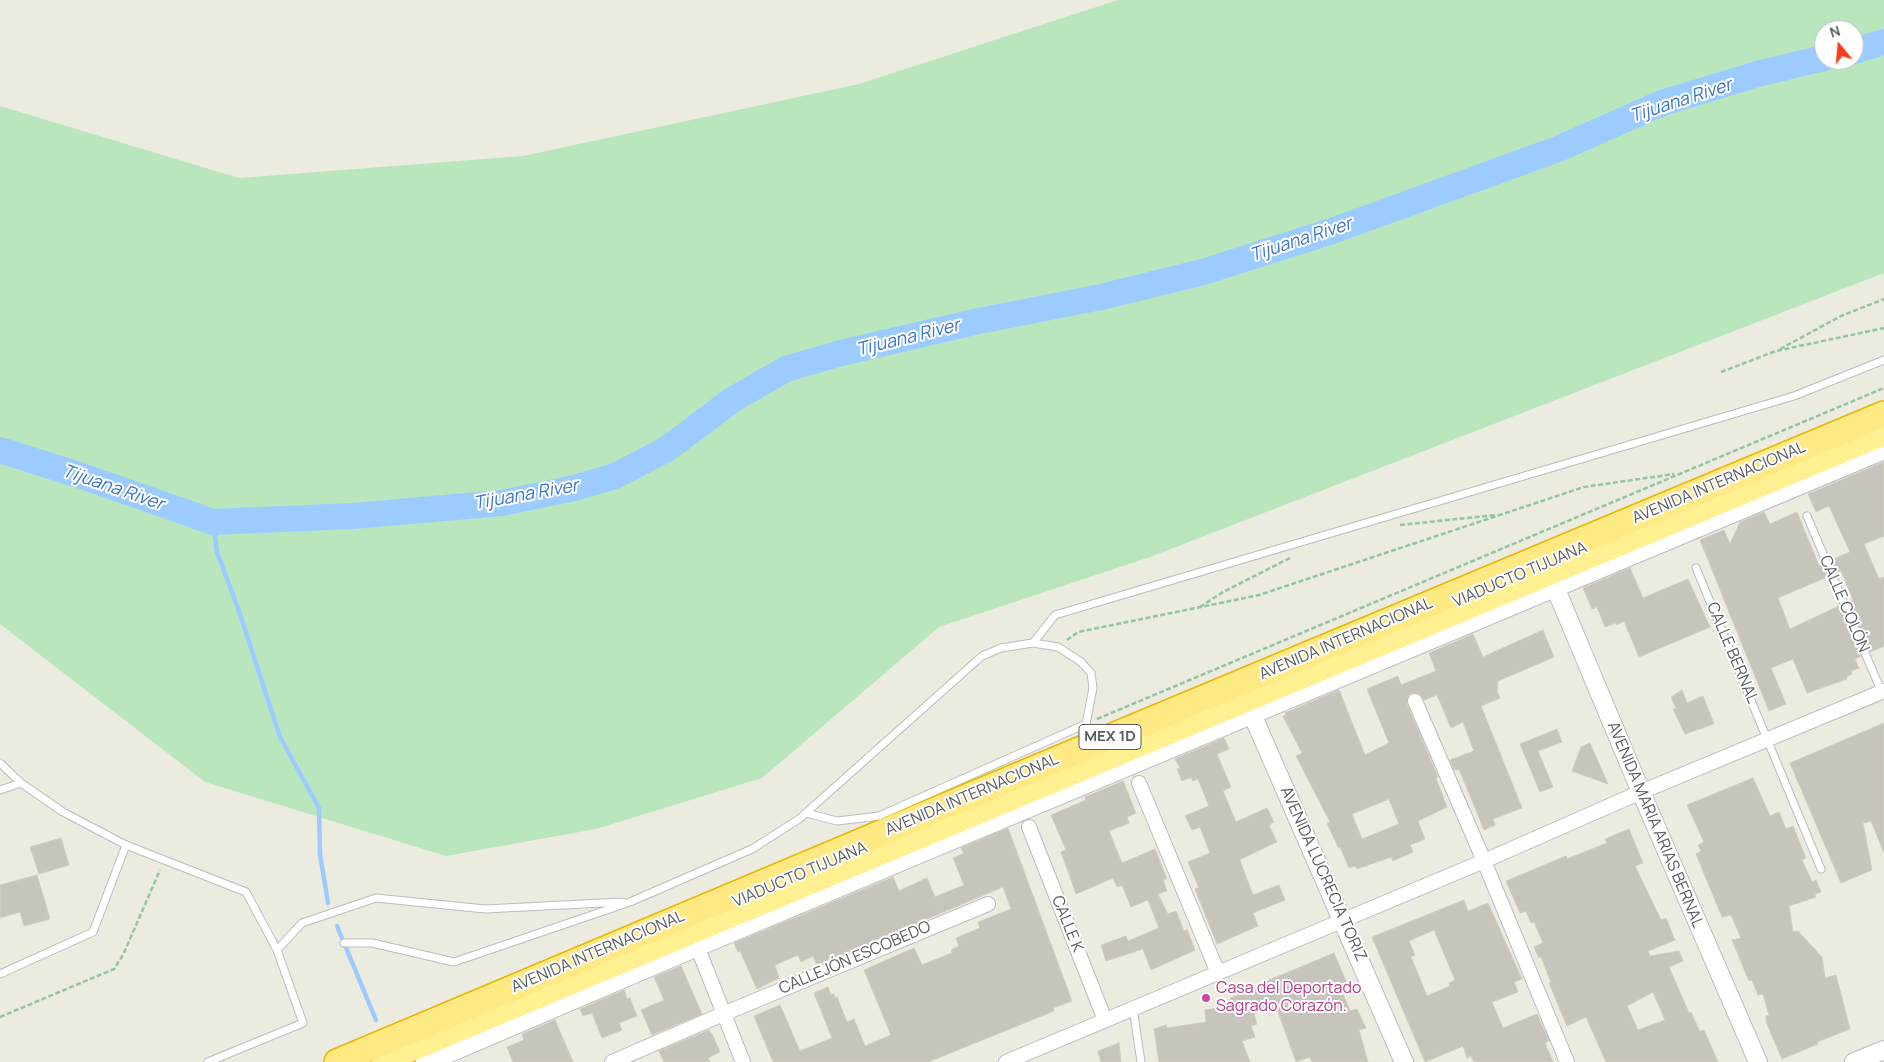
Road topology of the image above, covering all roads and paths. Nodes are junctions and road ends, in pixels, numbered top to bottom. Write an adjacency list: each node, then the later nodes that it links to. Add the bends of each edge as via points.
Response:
1 (1884, 299): 3 (path, via 1841,316)
2 (1884, 328): 3 (path)
3 (1776, 351): 5 (path)
4 (1884, 360): 20 (lane, via 1794,396 1055,615)
5 (1721, 372)
6 (1884, 388): 12 (path)
7 (1884, 414): 52 (highway, AVENIDA INTERNACIONAL / MEX 1D)
8 (1884, 422): 53 (highway, VIADUCTO TIJUANA)
9 (1884, 430): 54 (highway, VIADUCTO TIJUANA)
10 (1884, 434): 55 (highway, AVENIDA INTERNACIONAL / MEX 1D)
11 (1884, 449): 18 (main road, AVENIDA INTERNACIONAL)
12 (1679, 474): 13 (path, via 1584,487); 25 (path)
13 (1500, 514): 15 (path); 19 (path, via 1260,596)
14 (1807, 516): 22 (lane, CALLE COLÓN)
15 (1393, 526)
16 (1297, 554): 19 (path, via 1222,592)
17 (1696, 568): 26 (lane, CALLE BERNAL)
18 (1554, 587): 24 (main road, AVENIDA INTERNACIONAL); 31 (street, AVENIDA MARIA ARIAS BERNAL)
19 (1199, 608): 21 (path, via 1078,632)
20 (1033, 643): 21 (lane); 32 (lane, via 1001,648 982,656)
21 (1058, 647): 25 (lane, via 1091,673 1094,688)
22 (1883, 694): 26 (street)
23 (1415, 701): 36 (street)
24 (1252, 714): 40 (street, AVENIDA LUCRECIA TORIZ); 42 (main road, AVENIDA INTERNACIONAL)
25 (1086, 724): 32 (lane, via 879,816 837,821)
26 (1768, 740): 31 (street); 37 (lane, CALLE BERNAL)
27 (0, 764): 28 (lane)
28 (21, 783): 30 (lane); 34 (lane, via 63,812)
29 (1139, 783): 44 (street)
30 (0, 790)
31 (1640, 792): 36 (street); 63 (street, AVENIDA MARIA ARIAS BERNAL)
32 (806, 813): 38 (lane, via 752,849)
33 (1029, 827): 49 (street, CALLE K)
34 (126, 845): 35 (lane); 45 (lane, via 93,932)
35 (164, 860): 43 (lane, via 246,892); 48 (path, via 114,969)
36 (1484, 861): 40 (street); 62 (street)
37 (1821, 869)
38 (630, 902): 41 (lane, via 454,962 372,943); 43 (lane, via 485,909 376,898 302,923)
39 (988, 904): 47 (street, CALLEJÓN ESCOBEDO)
40 (1343, 920): 44 (street); 61 (street, AVENIDA LUCRECIA TORIZ)
41 (344, 943)
42 (697, 946): 47 (street); 56 (main road, AVENIDA INTERNACIONAL)
43 (277, 950): 51 (lane, via 303,1023)
44 (1218, 973): 46 (street)
45 (0, 974)
46 (1133, 1008): 49 (street); 60 (lane)
47 (723, 1014): 57 (street, CALLEJÓN ESCOBEDO); 58 (street)
48 (0, 1017)
49 (1105, 1020): 59 (street)
50 (1884, 1050): 64 (street)
51 (208, 1062)
52 (337, 1062)
53 (352, 1062)
54 (369, 1062)
55 (383, 1062)
56 (426, 1062)
57 (612, 1062)
58 (743, 1062)
59 (1006, 1062)
60 (1141, 1062)
61 (1404, 1062)
62 (1567, 1062)
63 (1758, 1062)
64 (1854, 1062)

